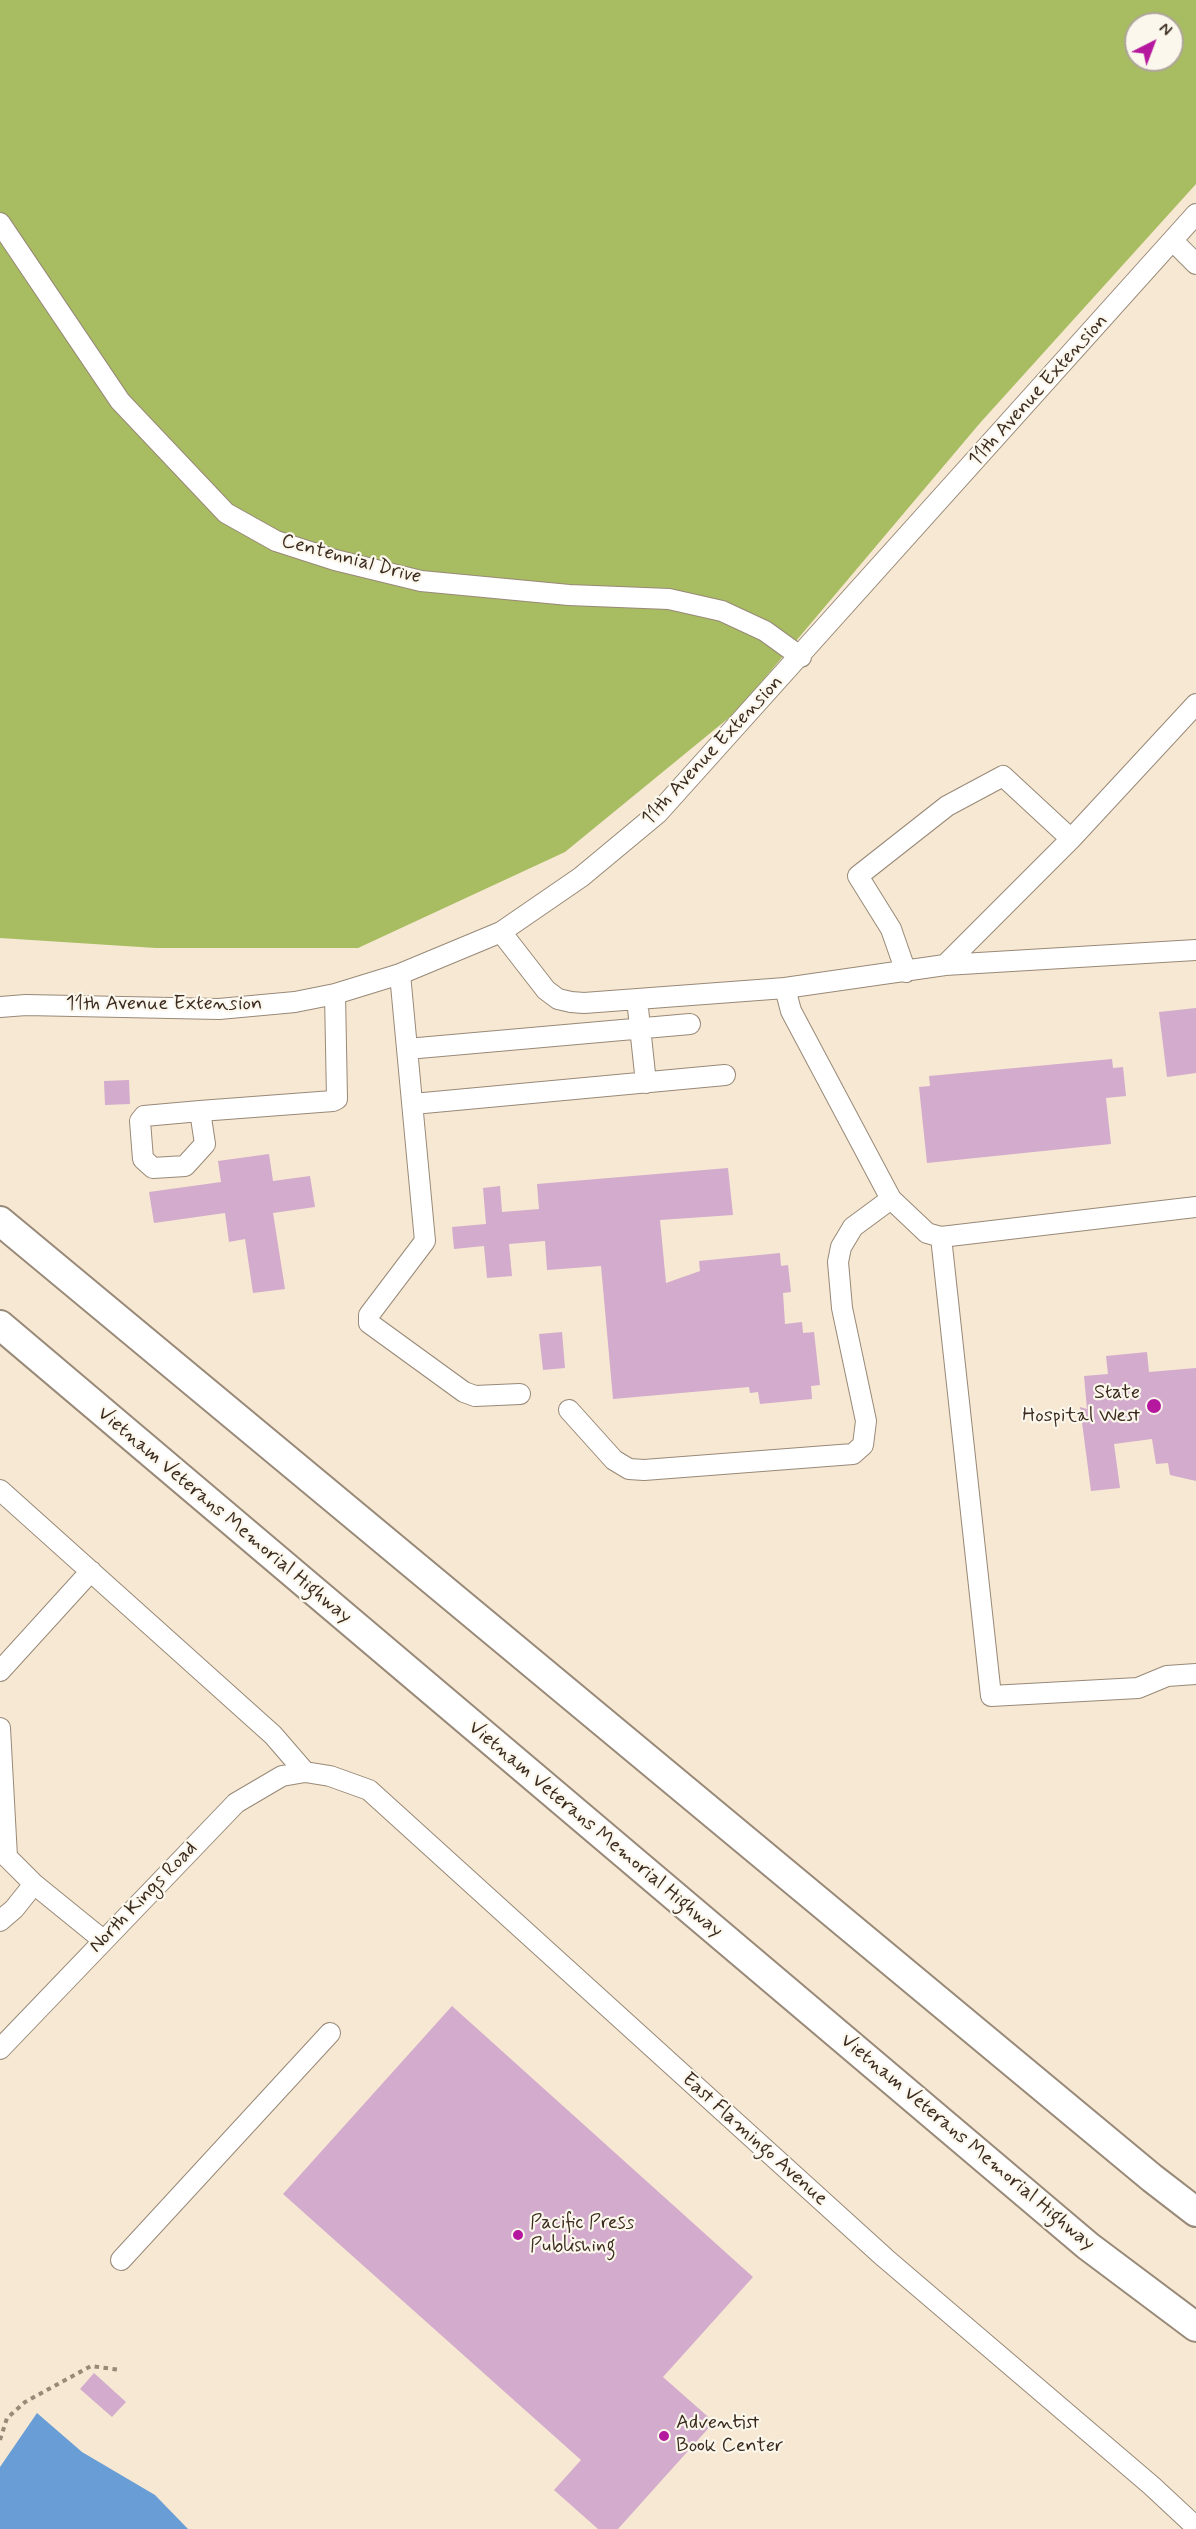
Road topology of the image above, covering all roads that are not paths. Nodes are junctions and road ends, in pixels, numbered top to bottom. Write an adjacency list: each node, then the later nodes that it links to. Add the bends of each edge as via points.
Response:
1 (1196, 214): 3 (street, 11th Avenue Extension)
2 (0, 224): 5 (street, Centennial Drive, via 120,401 226,513 276,541 421,581 680,601 722,611 765,631)
3 (1173, 241): 4 (street); 5 (street, 11th Avenue Extension)
4 (1196, 264)
5 (801, 657): 8 (street, 11th Avenue Extension, via 658,813 581,877)
6 (1196, 704): 7 (street)
7 (1071, 839): 10 (street); 11 (street, via 1003,776 947,806 858,876 891,930)
8 (501, 932): 12 (street, 11th Avenue Extension); 15 (street, via 546,990 558,999 584,1003)
9 (1196, 950): 10 (street)
10 (945, 965): 11 (street)
11 (906, 972): 13 (street)
12 (400, 974): 14 (street, 11th Avenue Extension); 19 (street)
13 (785, 988): 15 (street); 24 (street, via 791,1011)
14 (335, 994): 16 (street, 11th Avenue Extension, via 219,1009); 23 (street, via 337,1099)
15 (637, 999): 18 (street)
16 (0, 1007)
17 (690, 1024): 18 (street)
18 (640, 1029): 19 (street); 21 (street)
19 (408, 1049): 22 (street)
20 (725, 1075): 21 (street)
21 (646, 1083): 22 (street)
22 (413, 1104): 29 (street, via 425,1241 369,1315 369,1323 464,1392 486,1396)
23 (200, 1111)
24 (891, 1199): 27 (street, via 927,1233); 30 (street, via 853,1227 841,1247 838,1262 842,1308 866,1421 863,1445 853,1454 629,1469 614,1460)
25 (1196, 1208): 27 (street)
26 (0, 1221): 42 (highway)
27 (941, 1237): 34 (street, via 991,1696 1138,1688 1167,1676)
28 (0, 1325): 44 (highway, Vietnam Veterans Memorial Highway, via 1088,2246)
29 (520, 1394)
30 (569, 1410)
31 (0, 1490): 32 (street)
32 (91, 1571): 33 (street); 36 (street, via 273,1734)
33 (0, 1671)
34 (1196, 1674)
35 (0, 1728): 37 (street, via 7,1857)
36 (305, 1772): 39 (street, North Kings Road, via 282,1776 237,1803); 45 (street, East Flamingo Avenue, via 369,1790 885,2258)
37 (34, 1884): 38 (street); 39 (street)
38 (0, 1921)
39 (103, 1940): 41 (street, North Kings Road)
40 (330, 2033): 43 (street)
41 (0, 2049)
42 (1196, 2212)
43 (121, 2260)
44 (1196, 2327)
45 (1196, 2527)

